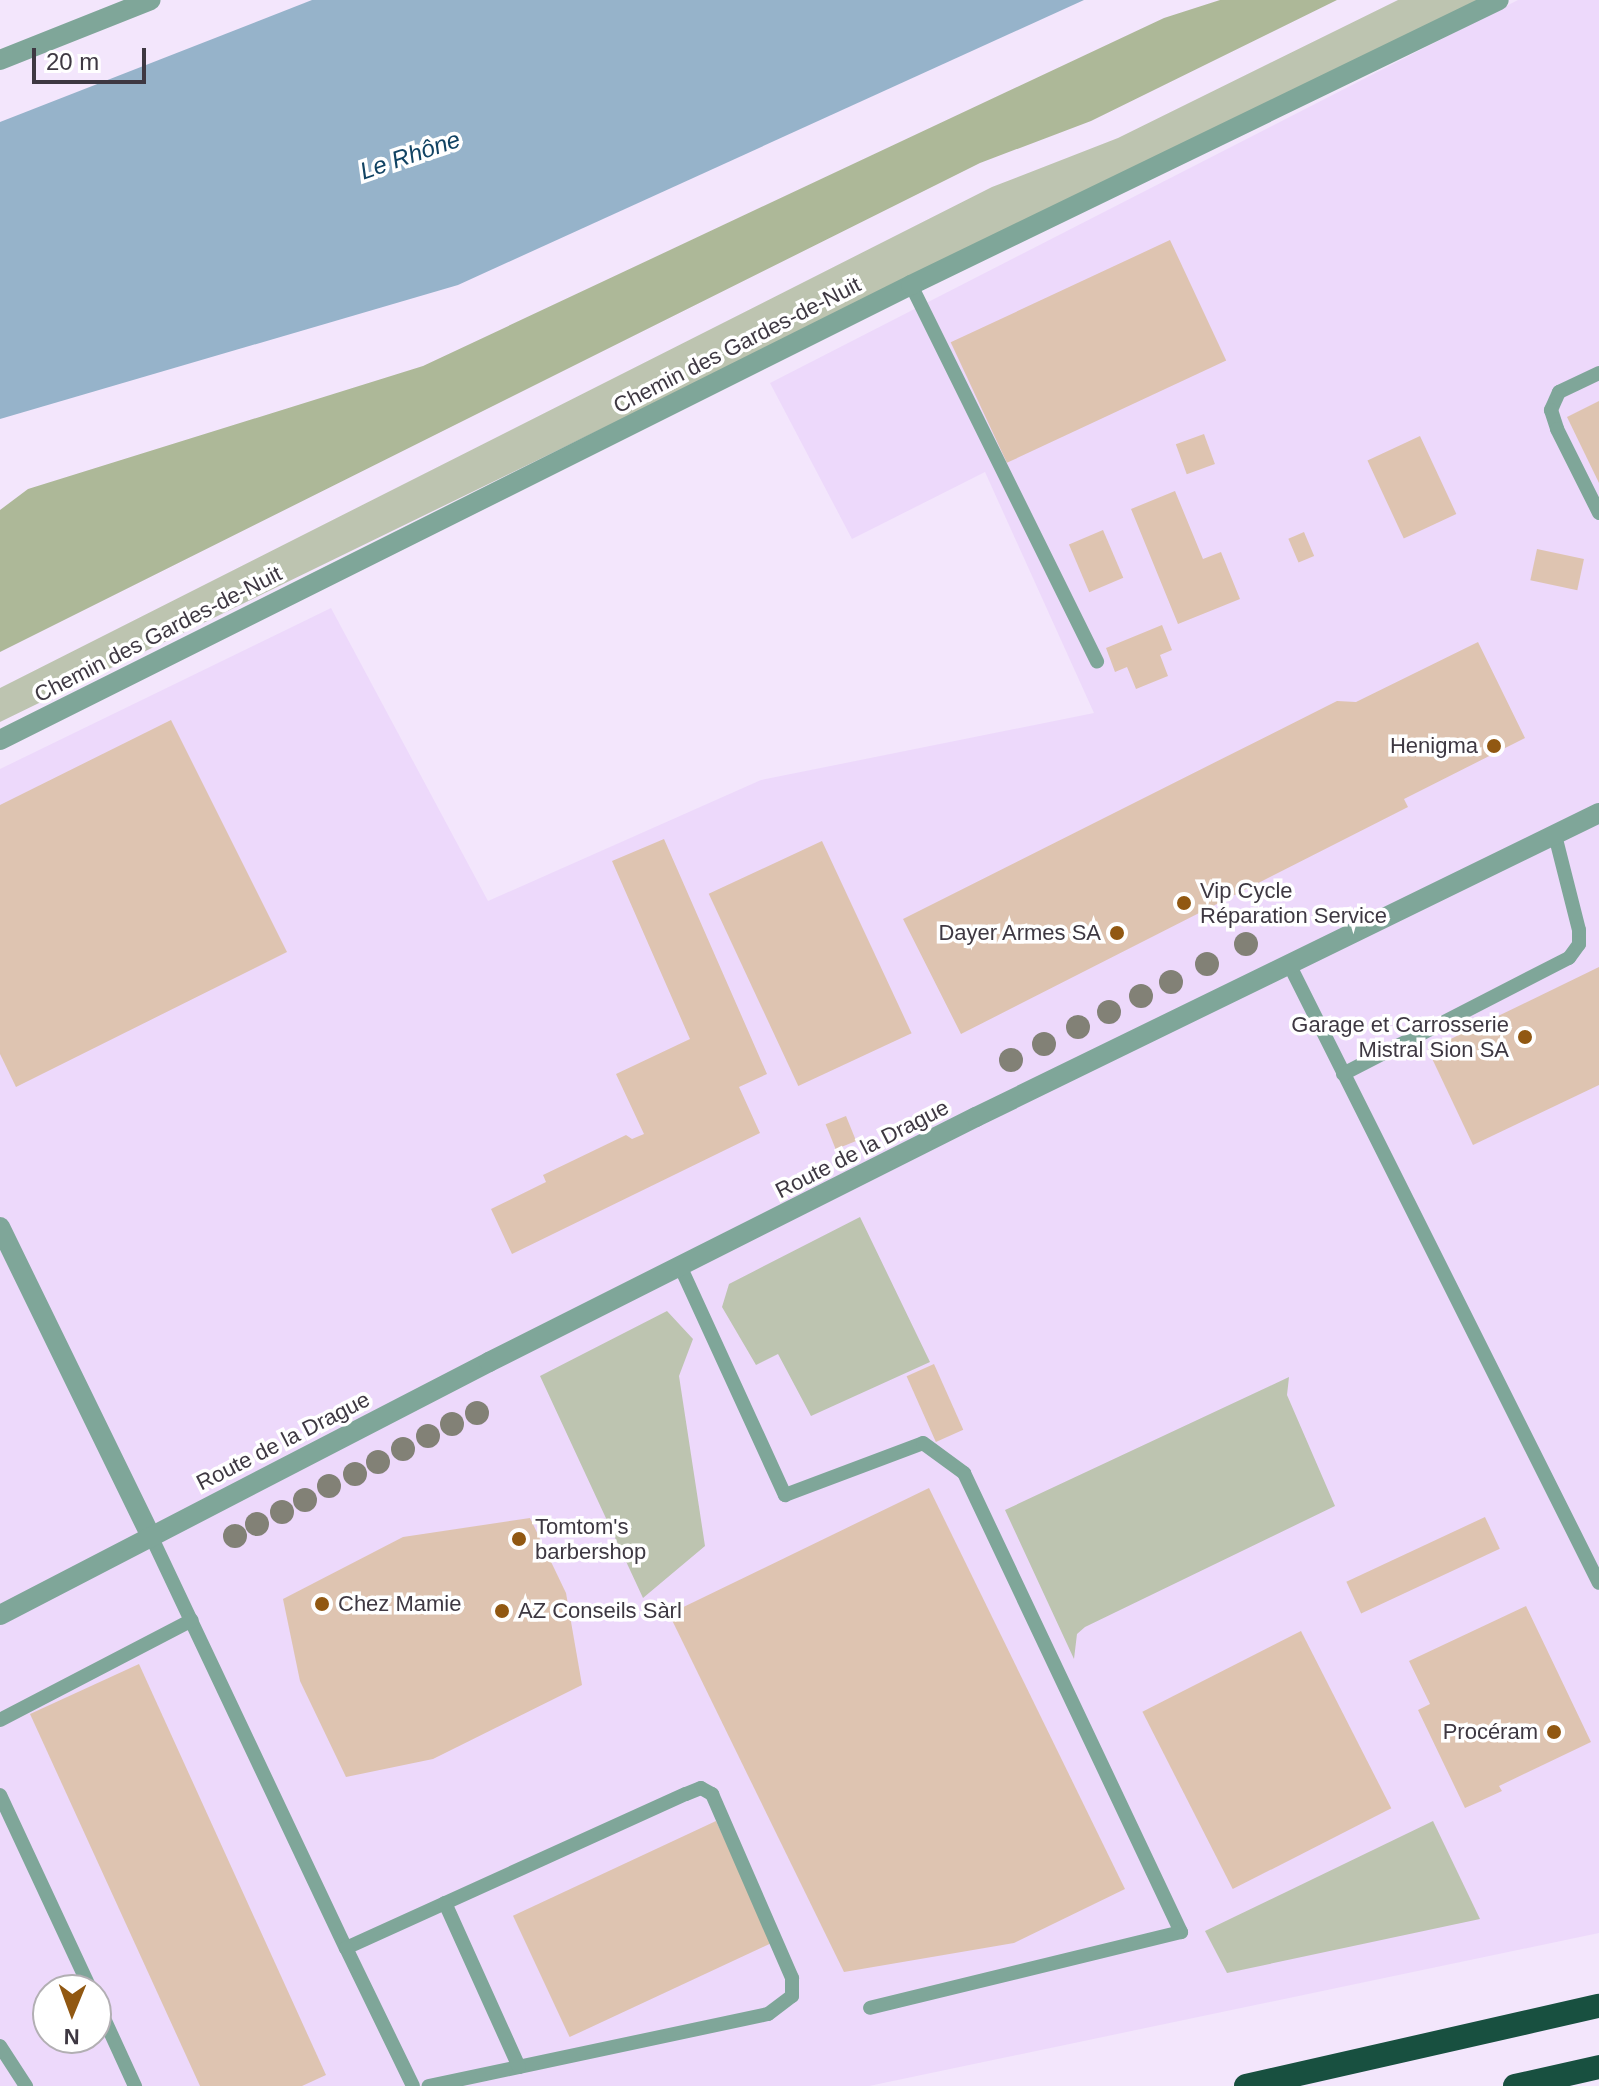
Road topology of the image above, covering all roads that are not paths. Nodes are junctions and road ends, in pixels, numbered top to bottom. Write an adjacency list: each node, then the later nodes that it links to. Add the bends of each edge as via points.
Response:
1 (151, 0): 3 (street)
2 (1499, 0): 4 (street, Chemin des Gardes-de-Nuit)
3 (0, 60)
4 (911, 285): 7 (lane); 8 (street, Chemin des Gardes-de-Nuit)
5 (1599, 373): 6 (lane, via 1559,392 1551,410)
6 (1599, 513)
7 (1097, 662)
8 (0, 740)
9 (1599, 813): 10 (street, Route de la Drague)
10 (1555, 835): 11 (street, Route de la Drague); 12 (lane, via 1579,930 1579,944 1569,958)
11 (1289, 964): 12 (lane); 14 (street, Route de la Drague)
12 (1343, 1074): 16 (lane)
13 (0, 1227): 15 (street)
14 (681, 1268): 15 (street, Route de la Drague); 25 (lane, via 785,1495 923,1443 964,1473 1181,1932)
15 (151, 1536): 17 (street, Route de la Drague); 18 (lane)
16 (1599, 1583)
17 (0, 1615)
18 (192, 1620): 19 (lane); 22 (lane)
19 (0, 1720)
20 (0, 1795): 23 (lane)
21 (445, 1903): 22 (lane); 28 (lane); 28 (lane, via 686,1794 701,1788 712,1794 792,1978 792,1996 768,2014)
22 (346, 1948): 32 (lane)
23 (84, 1974)
24 (1599, 2006): 34 (highway)
25 (870, 2008)
26 (112, 2036): 31 (lane)
27 (0, 2046): 30 (lane)
28 (519, 2067): 33 (lane)
29 (1599, 2067): 35 (highway)
30 (26, 2086)
31 (135, 2086)
32 (413, 2086)
33 (429, 2086)
34 (1246, 2086)
35 (1515, 2086)

